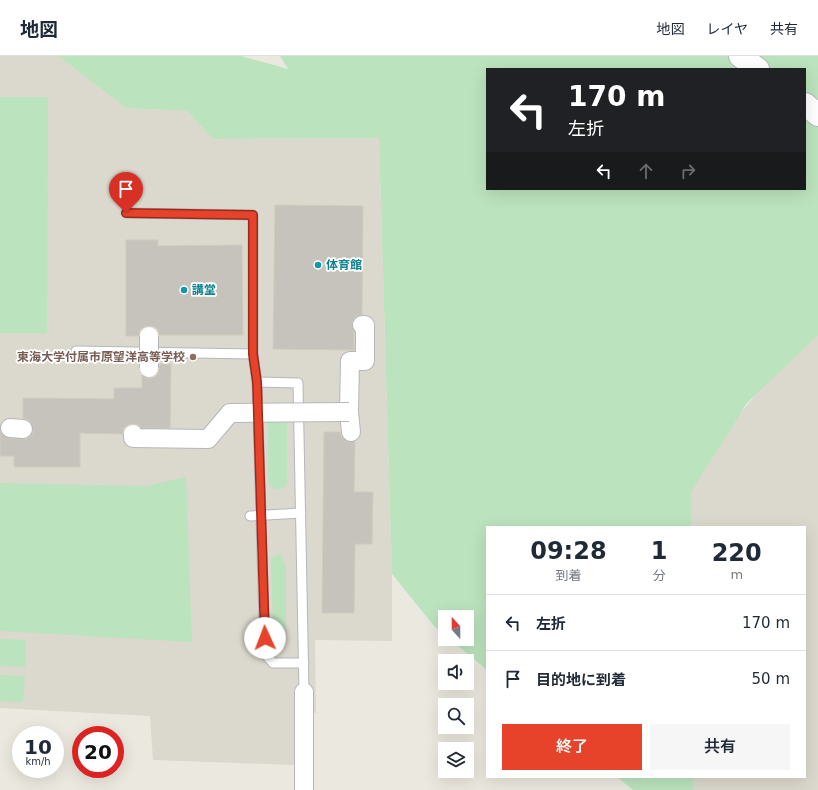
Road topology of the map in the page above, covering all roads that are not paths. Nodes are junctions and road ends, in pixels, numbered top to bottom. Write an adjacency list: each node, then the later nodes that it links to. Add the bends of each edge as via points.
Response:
1 (740, 56): 2 (street)
2 (757, 68)
3 (806, 105): 4 (street)
4 (818, 115)
5 (126, 213): 9 (lane, via 253,215)
6 (362, 325): 12 (street, via 365,325 365,361 350,361)
7 (149, 336): 10 (street, bridge)
8 (76, 351): 9 (lane)
9 (253, 354): 11 (lane)
10 (149, 368)
11 (257, 382): 15 (lane, via 298,383); 16 (lane)
12 (350, 412): 13 (street); 14 (street, bridge, via 230,413 208,439 133,438)
13 (351, 432)
14 (133, 434)
15 (301, 513): 16 (lane); 18 (lane)
16 (260, 515): 17 (lane); 18 (lane, via 265,654 273,663)
17 (250, 516)
18 (304, 663): 19 (lane)
19 (304, 692): 20 (street)
20 (304, 790)

